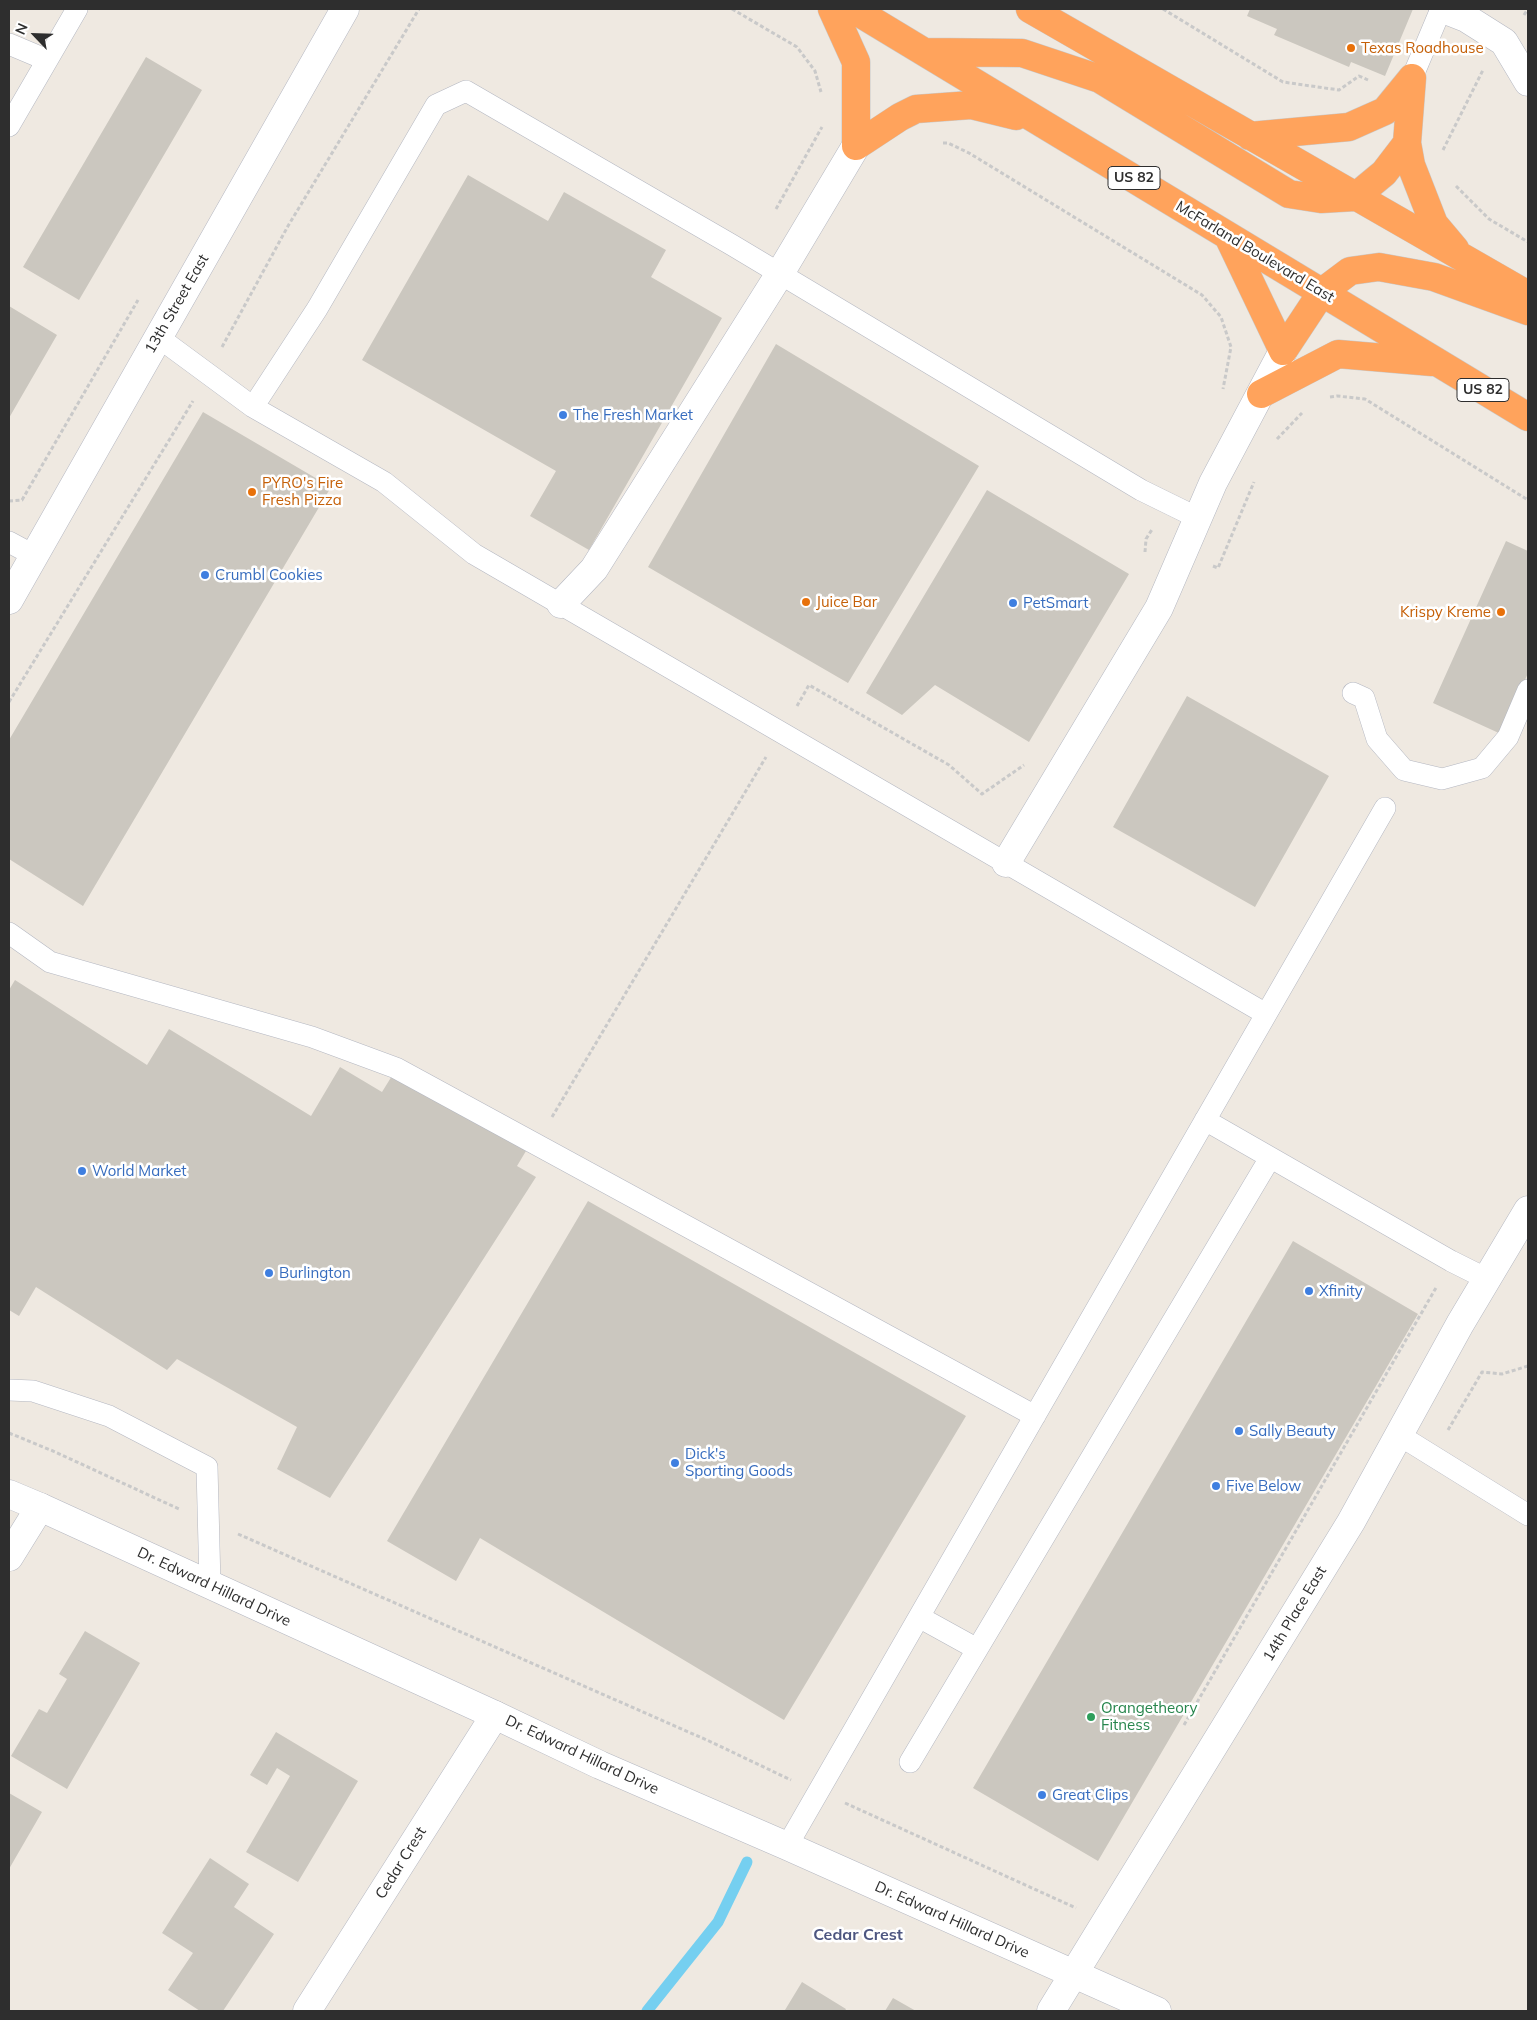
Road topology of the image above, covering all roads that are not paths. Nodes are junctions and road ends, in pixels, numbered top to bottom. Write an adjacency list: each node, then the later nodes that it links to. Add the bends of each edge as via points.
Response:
1 (77, 9): 9 (lane)
2 (345, 9): 24 (street, 13th Street East)
3 (832, 9): 16 (highway, via 856,62)
4 (853, 9): 8 (highway, McFarland Boulevard East / US 82)
5 (1030, 9): 14 (highway)
6 (1442, 9): 10 (lane); 11 (street, via 1466,18 1504,42)
7 (9, 44): 9 (lane)
8 (925, 52): 12 (highway, McFarland Boulevard East / US 82); 17 (highway, via 1022,53 1100,80 1289,194 1321,200)
9 (47, 60): 13 (lane)
10 (1412, 78): 14 (highway, via 1385,111 1349,127); 15 (highway)
11 (1528, 82)
12 (1040, 121): 16 (highway, via 971,105 916,109); 18 (highway, McFarland Boulevard East / US 82)
13 (9, 126)
14 (1250, 136): 17 (highway)
15 (1407, 143): 17 (highway, via 1384,173); 19 (highway, via 1411,165 1434,224)
16 (856, 146): 20 (street)
17 (1356, 197): 19 (highway)
18 (1228, 236): 21 (highway, McFarland Boulevard East / US 82); 25 (highway)
19 (1466, 260): 22 (highway)
20 (779, 275): 28 (lane, via 466,91 436,105 317,309); 30 (lane, via 1141,490); 34 (street, via 594,569)
21 (1322, 292): 23 (highway, via 1350,271 1379,267 1434,278); 25 (highway); 26 (highway, McFarland Boulevard East / US 82)
22 (1528, 295)
23 (1528, 311)
24 (158, 337): 28 (lane); 32 (street, 13th Street East)
25 (1283, 351): 27 (street)
26 (1438, 362): 27 (highway, via 1338,354); 29 (highway, McFarland Boulevard East / US 82)
27 (1261, 394): 30 (street)
28 (253, 407): 34 (lane, via 384,482 474,554)
29 (1528, 417)
30 (1198, 518): 38 (street, via 1159,608)
31 (9, 542): 32 (lane)
32 (35, 556): 33 (street, 13th Street East)
33 (9, 600)
34 (560, 604): 38 (lane)
35 (1528, 690): 36 (lane, via 1508,737 1482,768 1442,779 1404,770 1377,739 1364,698)
36 (1353, 693)
37 (1386, 808): 40 (lane)
38 (1006, 863): 40 (lane)
39 (9, 933): 46 (lane, via 50,962 312,1036 396,1068)
40 (1266, 1014): 41 (lane)
41 (1205, 1120): 42 (lane); 46 (lane)
42 (1270, 1158): 44 (lane); 54 (lane)
43 (1525, 1224): 44 (street, 14th Place East)
44 (1487, 1279): 47 (street, 14th Place East)
45 (9, 1390): 52 (lane, via 33,1390 109,1416 207,1467)
46 (1035, 1416): 53 (lane)
47 (1399, 1435): 50 (lane); 58 (street, 14th Place East, via 1350,1522)
48 (9, 1494): 49 (street, Dr. Edward Hillard Drive)
49 (40, 1507): 51 (street); 52 (street, Dr. Edward Hillard Drive)
50 (1528, 1515)
51 (9, 1557)
52 (210, 1585): 55 (street, Dr. Edward Hillard Drive)
53 (919, 1617): 54 (lane); 57 (lane)
54 (977, 1650): 56 (lane)
55 (495, 1715): 57 (street, Dr. Edward Hillard Drive, via 600,1765); 59 (street, Cedar Crest)
56 (910, 1762)
57 (787, 1846): 58 (street, Dr. Edward Hillard Drive)
58 (1073, 1974): 60 (street, 14th Place East); 61 (street, Dr. Edward Hillard Drive)
59 (306, 2011)
60 (1051, 2011)
61 (1157, 2011)

